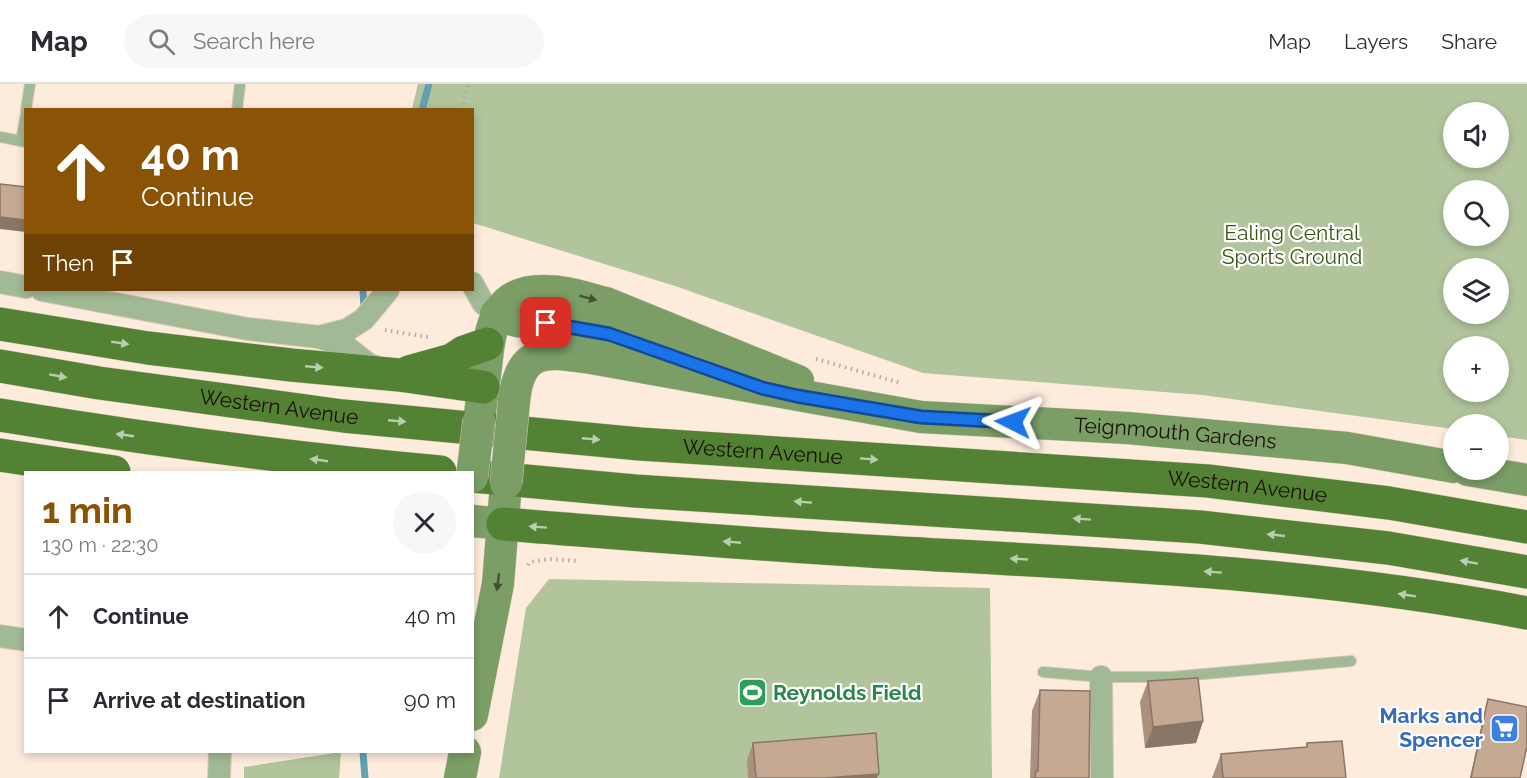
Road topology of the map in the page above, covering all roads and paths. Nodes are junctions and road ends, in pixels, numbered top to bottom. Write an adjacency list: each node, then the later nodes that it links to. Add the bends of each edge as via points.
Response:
1 (30, 84): 4 (lane)
2 (240, 84): 5 (lane)
3 (468, 84): 6 (path)
4 (27, 108)
5 (237, 108)
6 (462, 108)
7 (0, 137): 8 (lane)
8 (23, 142)
9 (0, 282): 11 (street)
10 (474, 286): 16 (street)
11 (24, 287)
12 (47, 291): 17 (street, via 248,329)
13 (387, 291): 17 (street, via 364,319 347,330)
14 (0, 324): 20 (highway, one-way to 20, via 160,349)
15 (381, 329): 18 (path)
16 (491, 329): 20 (highway, via 452,360); 21 (main road, via 507,319 609,334); 22 (main road); 24 (main road, one-way to 24, via 504,305 527,292 573,294 606,303)
17 (319, 337): 20 (street, via 345,346 368,364)
18 (429, 337)
19 (0, 366): 35 (highway, Western Avenue, one-way to 35, via 343,416 640,444 1208,482 1389,503)
20 (399, 375): 22 (highway)
21 (762, 388): 23 (main road, via 557,353 530,360 521,370); 24 (main road)
22 (483, 393): 23 (main road); 30 (main road, bridge)
23 (514, 394): 34 (main road, bridge)
24 (860, 405): 27 (main road, Teignmouth Gardens, via 921,417 1127,428 1347,448)
25 (0, 415): 29 (highway, one-way to 25, via 343,464)
26 (0, 455): 28 (highway)
27 (1443, 465)
28 (107, 471)
29 (428, 471)
30 (473, 471)
31 (474, 476): 38 (highway, one-way to 31, via 1388,548 1200,527 635,491)
32 (1509, 477): 33 (main road)
33 (1527, 480)
34 (493, 517): 39 (highway, one-way to 34, via 1318,581 1076,562 811,548); 45 (main road, one-way to 45, via 498,584)
35 (1527, 527)
36 (584, 561): 37 (path, via 549,559 530,562)
37 (527, 568)
38 (1527, 572)
39 (1526, 615)
40 (0, 636): 41 (street)
41 (24, 640)
42 (1351, 661): 44 (lane, via 1170,676)
43 (1043, 672): 44 (lane)
44 (1101, 677): 52 (street)
45 (474, 705)
46 (220, 753): 49 (street)
47 (454, 753): 50 (main road)
48 (465, 753): 51 (main road)
49 (219, 778)
50 (453, 778)
51 (460, 778)
52 (1102, 778)

